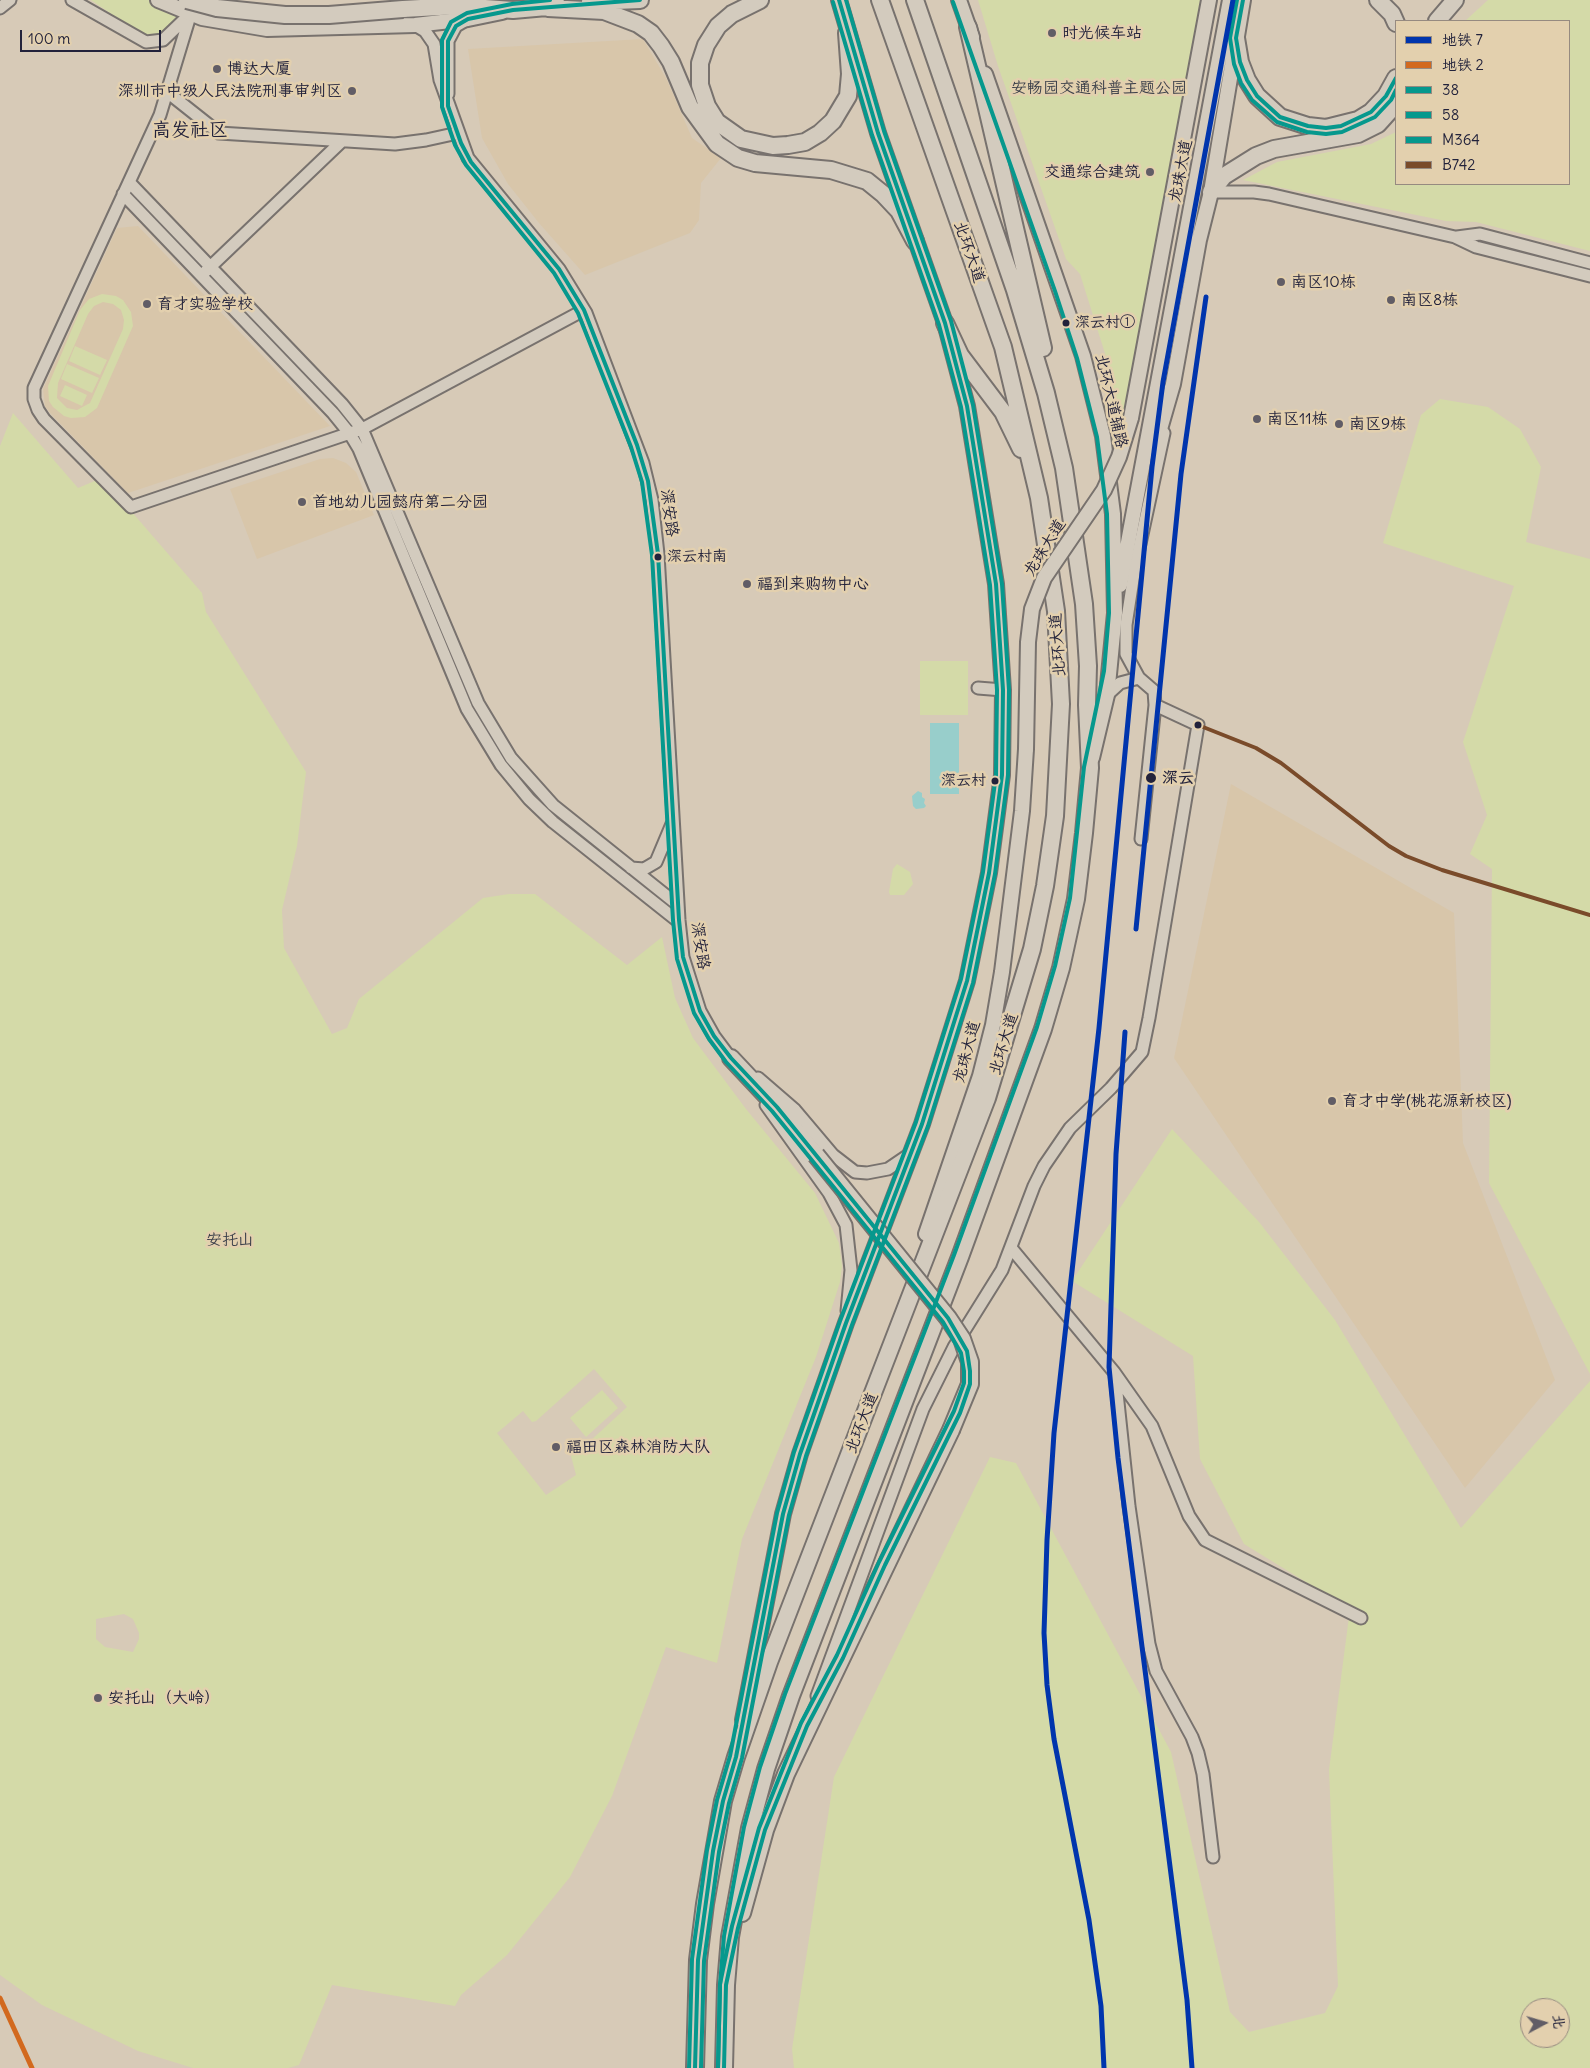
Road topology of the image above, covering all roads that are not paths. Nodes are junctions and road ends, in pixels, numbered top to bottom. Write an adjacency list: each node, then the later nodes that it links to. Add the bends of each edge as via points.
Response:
1 (10, 0): 17 (street)
2 (72, 0): 16 (street, via 146,42 163,40)
3 (158, 0): 16 (main road)
4 (195, 0): 16 (street)
5 (640, 0): 18 (highway)
6 (760, 0): 25 (highway, via 732,14 718,26 700,63 700,85 707,106 717,122 740,138 773,146 805,142 833,121 848,96)
7 (839, 0): 25 (main road)
8 (880, 0): 50 (highway, 北环大道, via 1003,347)
9 (915, 0): 47 (highway, 北环大道, via 1015,290)
10 (959, 0): 24 (main road, 北环大道辅路)
11 (1209, 0): 69 (main road, 龙珠大道, bridge, via 1131,418 1104,490 1044,578 1032,609 1022,811 1002,972 992,1025 971,1103 898,1314)
12 (1230, 0): 33 (main road, 龙珠大道)
13 (1243, 0): 26 (main road)
14 (1378, 0): 21 (highway)
15 (1455, 0): 22 (highway)
16 (189, 7): 19 (highway, bridge, via 329,15 457,6); 23 (main road, via 222,23 267,29); 28 (street)
17 (0, 8)
18 (548, 8): 19 (highway); 39 (highway, via 604,11 638,24 661,46 690,107 717,144 738,158 755,163 831,170 867,181 899,211)
19 (514, 10): 20 (main road)
20 (468, 19): 23 (main road); 30 (street, via 456,26 448,41)
21 (1395, 20)
22 (1437, 20)
23 (415, 24): 30 (street, 深安路, via 434,44)
24 (968, 28): 47 (highway, via 1043,349); 52 (main road, 北环大道辅路, via 1058,280 1103,436 1113,514)
25 (847, 33): 39 (main road)
26 (1236, 38): 27 (highway, via 1240,62 1258,96 1280,117 1308,126 1326,128 1358,120 1386,96); 35 (main road)
27 (1395, 80)
28 (166, 91): 32 (street, via 219,133); 34 (street, via 160,115)
29 (1395, 105): 35 (highway, via 1378,124 1358,134 1274,149 1256,156 1224,176)
30 (448, 106): 31 (street, 深安路)
31 (458, 133): 32 (street, via 395,144); 44 (street, 深安路, via 471,162 559,269)
32 (342, 141): 41 (street)
33 (1197, 181): 38 (main road); 51 (main road, 龙珠大道)
34 (129, 182): 36 (street); 41 (street)
35 (1211, 192): 37 (street, via 1254,192); 38 (main road)
36 (123, 194): 42 (street); 49 (street, via 34,388 36,405 44,419 131,507)
37 (1455, 237): 40 (street, via 1480,234); 43 (street, via 1476,247)
38 (1199, 240): 46 (main road)
39 (914, 241): 45 (main road)
40 (1590, 263)
41 (211, 267): 42 (street); 48 (street)
42 (202, 276): 49 (street)
43 (1590, 276)
44 (584, 310): 48 (street); 59 (street, 深安路, via 637,445 652,500)
45 (945, 323): 50 (highway, via 960,355 1010,425); 55 (main road, via 967,406 988,530 996,584)
46 (1173, 384): 51 (main road); 53 (street, via 1126,625 1126,654)
47 (1046, 393): 58 (highway, 北环大道, via 1064,468 1084,604)
48 (362, 429): 49 (street); 61 (street, via 470,684 499,740 553,805)
49 (350, 434): 63 (street, via 458,689 488,747 544,814)
50 (1039, 498): 69 (highway, 北环大道, via 1056,611 1061,704 1057,798 1045,886 1032,949 987,1098)
51 (1129, 540): 52 (main road, 龙珠大道)
52 (1115, 613): 56 (main road, 北环大道辅路)
53 (1139, 678): 56 (street, via 1120,683); 57 (street, via 1154,691)
54 (978, 688): 55 (street)
55 (1003, 690): 65 (main road, via 998,813 979,922 967,981)
56 (1107, 695): 58 (main road, 北环大道辅路)
57 (1155, 705): 60 (street); 66 (street, via 1198,725 1142,1052 1057,1145 1034,1186)
58 (1090, 768): 74 (highway, 北环大道, via 1076,899 1048,1012 964,1248 791,1696 766,1770 739,1879)
59 (673, 820): 61 (street, via 656,862 644,869); 62 (street, 深安路)
60 (1141, 839)
61 (631, 868): 62 (street)
62 (678, 905): 63 (street, 深安路)
63 (679, 922): 64 (street, 深安路, via 683,957 694,994 714,1036)
64 (731, 1058): 65 (street, via 784,1099 832,1155 855,1172 888,1169); 67 (street, via 838,1206 846,1225 850,1255); 71 (highway, bridge, via 777,1107 948,1318 962,1339 970,1362 970,1384 952,1430)
65 (910, 1154): 67 (main road)
66 (1012, 1249): 68 (street); 71 (street, via 954,1347 923,1409 824,1672)
67 (846, 1323): 72 (main road, via 800,1454 783,1514)
68 (1114, 1372): 70 (street, via 1152,1426 1189,1516 1205,1540); 73 (street, via 1148,1644 1156,1671 1198,1753)
69 (878, 1382): 72 (highway, 北环大道, via 769,1662)
70 (1361, 1618)
71 (807, 1726): 74 (highway, via 765,1830)
72 (736, 1757): 75 (highway, 北环大道, via 721,1809 705,1904 698,1960)
73 (1213, 1857)
74 (726, 1986): 76 (highway, 北环大道)
75 (694, 2068)
76 (724, 2068)

